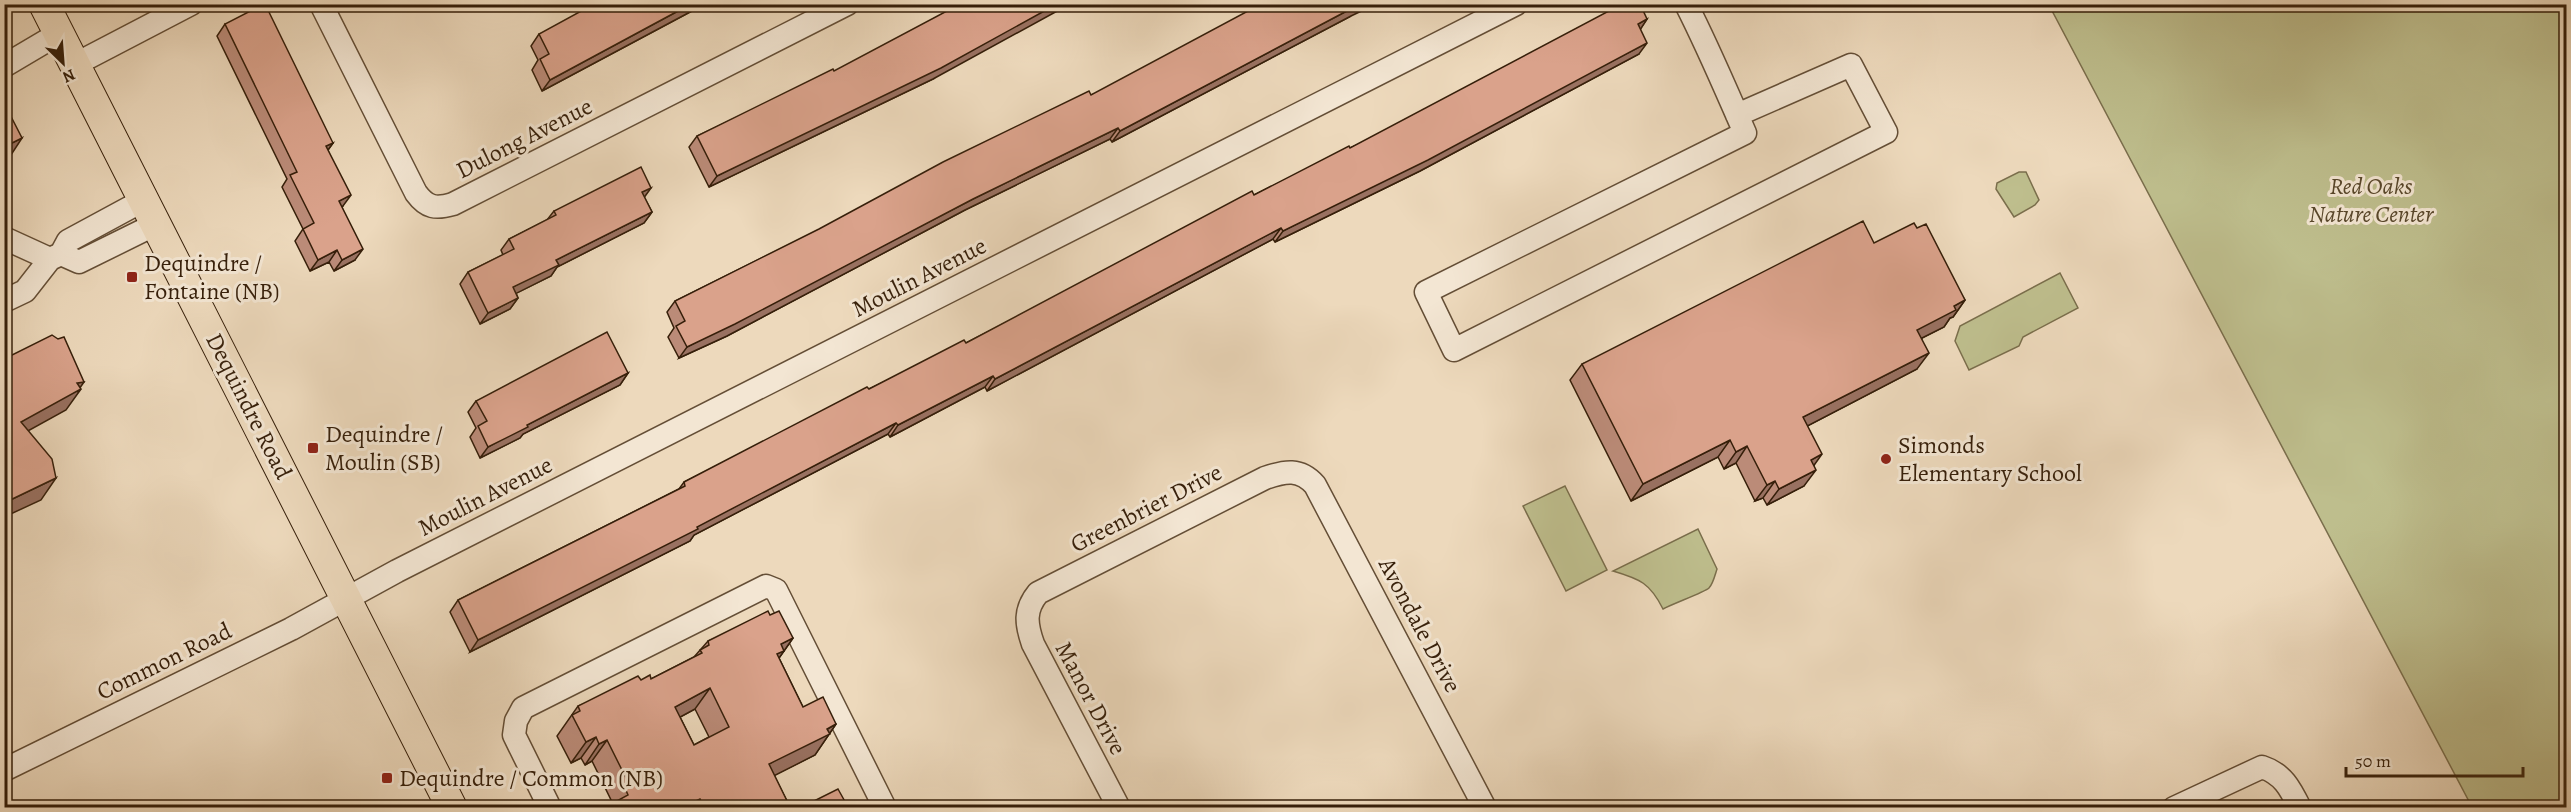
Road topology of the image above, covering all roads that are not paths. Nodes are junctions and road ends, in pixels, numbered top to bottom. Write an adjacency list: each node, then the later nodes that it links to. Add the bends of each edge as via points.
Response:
1 (44, 4): 7 (main road, Dequindre Road)
2 (191, 4): 8 (street)
3 (321, 4): 4 (street, Dulong Avenue, via 416,193 429,207 440,208)
4 (847, 4)
5 (1516, 4): 16 (street, Moulin Avenue)
6 (1686, 4): 10 (street)
7 (58, 34): 8 (main road, Dequindre Road); 9 (street)
8 (74, 64): 11 (main road, Dequindre Road)
9 (4, 66)
10 (1737, 115): 10 (street, via 1745,133 1426,292 1454,350 1886,132 1851,65)
11 (149, 212): 13 (street, via 68,241); 16 (main road, Dequindre Road)
12 (4, 238): 13 (street)
13 (56, 256): 14 (street, via 25,291)
14 (4, 302)
15 (1300, 473): 17 (street, Greenbrier Drive, via 1265,478 1038,593); 23 (street, Avondale Drive, via 1309,478 1322,497)
16 (346, 597): 18 (street, Common Road, via 291,629); 19 (main road, Dequindre Road)
17 (1027, 610): 22 (street, Manor Drive, via 1027,628 1033,644)
18 (4, 770)
19 (452, 807)
20 (550, 807): 21 (street, via 514,735 523,708 766,586 776,590)
21 (885, 807)
22 (1119, 807)
23 (1485, 807)
24 (2174, 807): 25 (street, via 2262,767 2276,772 2286,782)
25 (2300, 807)

